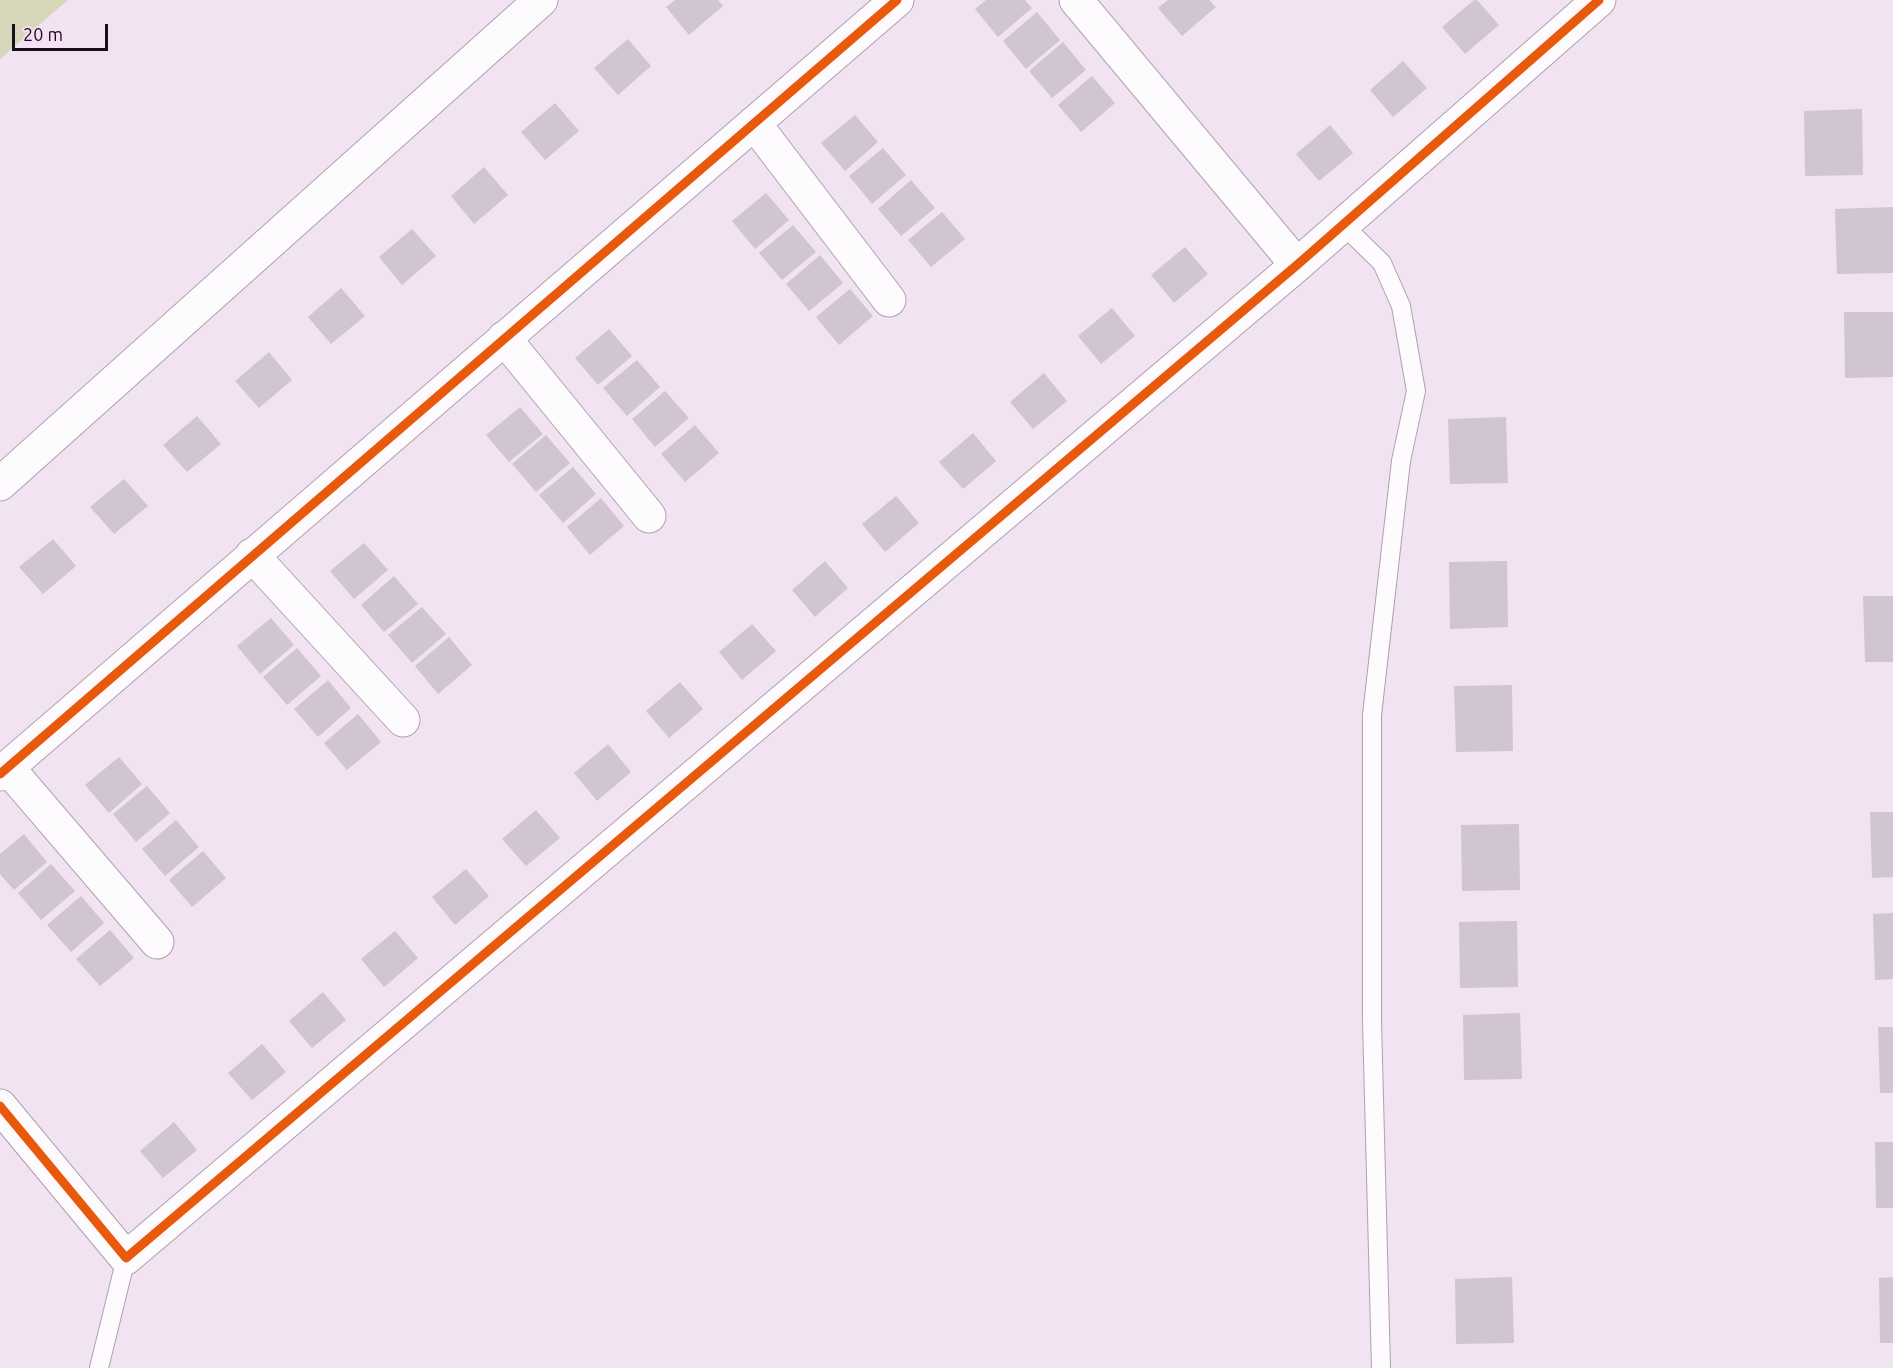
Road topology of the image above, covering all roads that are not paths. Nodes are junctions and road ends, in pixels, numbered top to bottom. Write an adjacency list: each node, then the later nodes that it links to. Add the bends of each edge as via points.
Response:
1 (541, 0): 10 (street)
2 (897, 0): 5 (street)
3 (1076, 0): 7 (street)
4 (1599, 0): 6 (street)
5 (754, 123): 8 (street); 9 (street)
6 (1342, 225): 7 (street); 19 (lane, via 1382,263 1401,306 1416,391 1401,461 1372,715 1372,1021)
7 (1297, 265): 17 (street)
8 (889, 300)
9 (504, 338): 11 (street); 12 (street)
10 (0, 484)
11 (649, 516)
12 (252, 555): 13 (street); 14 (street)
13 (403, 720)
14 (4, 770): 15 (street)
15 (157, 942)
16 (0, 1106): 17 (street)
17 (126, 1258): 18 (lane)
18 (99, 1368)
19 (1381, 1368)

